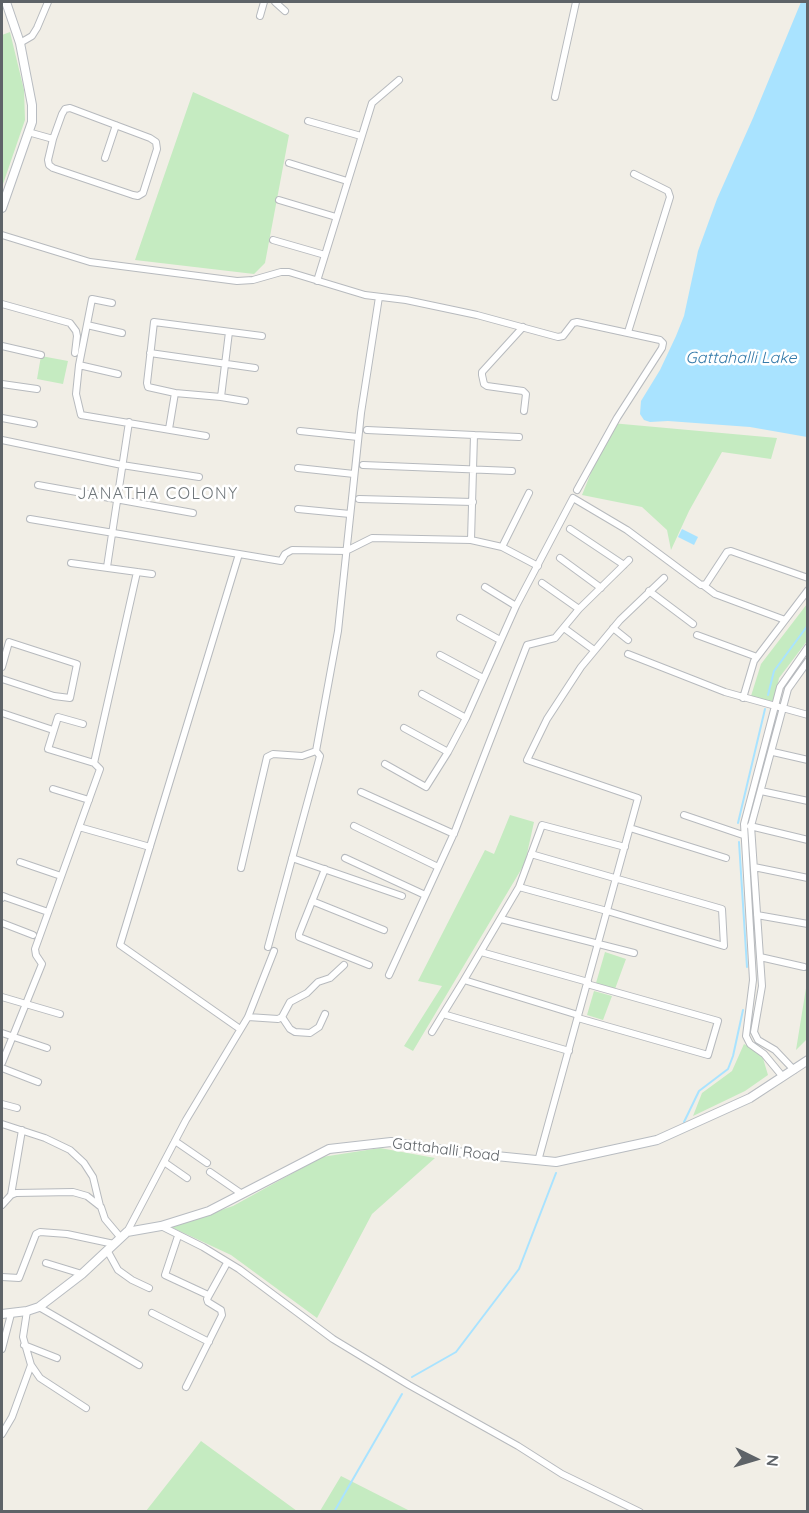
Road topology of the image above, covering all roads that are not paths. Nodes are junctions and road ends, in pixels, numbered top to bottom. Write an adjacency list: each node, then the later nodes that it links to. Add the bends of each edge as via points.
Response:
1 (6, 2): 8 (main road)
2 (48, 2): 8 (street, via 32,36)
3 (264, 2): 7 (street)
4 (275, 2): 6 (street)
5 (576, 2): 10 (street)
6 (285, 10)
7 (260, 16)
8 (20, 43): 13 (main road, via 32,105)
9 (399, 80): 14 (street, via 372,103)
10 (555, 97)
11 (308, 121): 14 (street)
12 (116, 125): 15 (street, via 65,109); 15 (street, via 156,142 150,171 138,196 49,165); 16 (street)
13 (28, 132): 15 (street); 21 (main road)
14 (361, 136): 19 (street)
15 (53, 139)
16 (105, 158)
17 (289, 163): 19 (street)
18 (634, 174): 33 (street, via 668,191 670,197)
19 (347, 181): 22 (street)
20 (279, 200): 22 (street)
21 (2, 208)
22 (336, 217): 25 (street)
23 (2, 235): 26 (street, via 90,262 237,281 281,272)
24 (273, 240): 25 (street)
25 (325, 255): 26 (street)
26 (317, 281): 27 (street)
27 (379, 297): 31 (street); 58 (street)
28 (112, 303): 30 (street, via 92,299)
29 (2, 304): 37 (street, via 70,323 77,336)
30 (87, 325): 34 (street); 41 (street)
31 (523, 327): 33 (street, via 558,337 566,334 573,323 581,322); 49 (street, via 482,375 487,387 523,390)
32 (229, 332): 35 (street); 38 (street, via 154,322); 40 (street)
33 (628, 332): 69 (street, via 660,340 662,348)
34 (122, 333)
35 (262, 336)
36 (2, 346): 39 (street)
37 (75, 353)
38 (150, 353): 40 (street); 46 (street, via 148,387)
39 (41, 355)
40 (226, 364): 42 (street); 47 (street)
41 (79, 365): 43 (street); 51 (street, via 76,394 81,415)
42 (255, 368)
43 (118, 374)
44 (2, 384): 45 (street)
45 (37, 389)
46 (175, 393): 47 (street); 53 (street)
47 (221, 397): 48 (street)
48 (245, 401)
49 (524, 411)
50 (2, 418): 52 (street)
51 (129, 422): 53 (street); 61 (street)
52 (34, 424)
53 (169, 429): 57 (street)
54 (367, 430): 56 (street)
55 (300, 431): 58 (street)
56 (474, 435): 59 (street); 64 (street)
57 (206, 436)
58 (358, 437): 66 (street)
59 (519, 437)
60 (2, 440): 61 (street)
61 (122, 465): 67 (street); 71 (street)
62 (363, 465): 64 (street)
63 (298, 468): 66 (street)
64 (474, 469): 65 (street); 73 (street)
65 (512, 471)
66 (354, 474): 76 (street)
67 (198, 477)
68 (38, 485): 71 (street)
69 (577, 490)
70 (529, 493): 81 (street)
71 (117, 499): 75 (street); 79 (street)
72 (359, 499): 73 (street)
73 (473, 502): 80 (street)
74 (298, 509): 76 (street)
75 (193, 513)
76 (350, 514): 82 (street)
77 (30, 519): 79 (street)
78 (570, 529): 95 (street, via 627,562)
79 (111, 533): 83 (street); 87 (street)
80 (471, 540): 81 (street); 82 (street, via 372,538)
81 (502, 547): 86 (street)
82 (346, 551): 83 (street, via 292,550 281,561); 127 (street, via 338,631)
83 (239, 554): 147 (street)
84 (560, 558): 95 (street)
85 (71, 563): 87 (street)
86 (538, 566): 93 (street, via 573,498 627,530); 98 (street)
87 (107, 567): 88 (street)
88 (138, 572): 89 (street); 131 (street)
89 (152, 574)
90 (664, 578): 97 (street)
91 (807, 578): 93 (street, via 731,551)
92 (542, 583): 99 (street)
93 (703, 585): 101 (street, via 715,594)
94 (485, 587): 98 (street)
95 (601, 588): 99 (street)
96 (807, 590): 101 (street)
97 (649, 591): 102 (street); 104 (street)
98 (516, 606): 106 (street)
99 (579, 609): 103 (street)
100 (459, 618): 106 (street)
101 (785, 620): 112 (street)
102 (693, 624)
103 (564, 627): 109 (street); 144 (street, via 555,638 527,645)
104 (613, 628): 107 (street); 109 (street)
105 (697, 635): 112 (street)
106 (500, 640): 116 (street)
107 (628, 640)
108 (807, 647): 120 (street, via 784,678)
109 (594, 650): 143 (street, via 558,701 526,760 638,798)
110 (628, 654): 119 (street)
111 (440, 655): 116 (street)
112 (757, 657): 119 (street)
113 (807, 660): 115 (street)
114 (2, 667): 117 (street, via 9,642 77,664 70,698)
115 (804, 670): 120 (street)
116 (483, 678): 123 (street)
117 (2, 679)
118 (422, 694): 123 (street)
119 (743, 698): 120 (street)
120 (779, 708): 122 (street); 129 (street); 139 (street)
121 (2, 713): 126 (street)
122 (807, 715)
123 (466, 717): 128 (street)
124 (83, 724): 126 (street, via 58,717)
125 (404, 728): 128 (street)
126 (53, 730): 131 (street, via 48,749)
127 (316, 751): 150 (street, via 320,759); 156 (street, via 302,756 273,754 267,758)
128 (448, 752): 132 (street, via 426,787)
129 (772, 752): 130 (street); 134 (street)
130 (807, 760)
131 (94, 764): 136 (street, via 100,769)
132 (385, 764)
133 (53, 789): 136 (street)
134 (761, 790): 137 (street); 141 (street)
135 (361, 792): 144 (street)
136 (89, 800): 142 (street)
137 (807, 801)
138 (684, 815): 145 (street)
139 (744, 824): 141 (street); 145 (street)
140 (354, 826): 154 (street)
141 (751, 826): 146 (street); 155 (street)
142 (79, 827): 147 (street); 158 (street)
143 (630, 828): 148 (street); 152 (street)
144 (454, 834): 154 (street)
145 (743, 835): 201 (street, via 753,980 746,1036)
146 (807, 840)
147 (150, 847): 192 (street, via 120,945)
148 (625, 847): 149 (street, via 542,825); 159 (street)
149 (531, 855): 159 (street); 161 (street)
150 (292, 858): 157 (street); 190 (street, via 271,949)
151 (345, 858): 162 (street)
152 (726, 858)
153 (20, 862): 158 (street)
154 (438, 867): 162 (street)
155 (754, 867): 160 (street); 168 (street)
156 (241, 868)
157 (325, 869): 163 (street); 165 (street)
158 (61, 876): 167 (street)
159 (616, 879): 166 (street); 166 (street, via 722,909 724,946)
160 (807, 879)
161 (519, 887): 166 (street); 169 (street)
162 (425, 895): 181 (street)
163 (402, 896)
164 (2, 898): 167 (street)
165 (312, 901): 172 (street); 179 (street, via 299,937)
166 (607, 910): 174 (street)
167 (48, 912): 185 (street, via 35,949 42,964)
168 (757, 915): 171 (street); 177 (street)
169 (501, 919): 174 (street); 175 (street)
170 (2, 923): 173 (street)
171 (807, 924)
172 (384, 930)
173 (33, 935)
174 (597, 944): 176 (street); 183 (street)
175 (481, 952): 182 (street); 183 (street)
176 (634, 953)
177 (760, 957): 180 (street); 199 (street, via 762,986 756,1037)
178 (344, 965): 191 (street, via 290,1002)
179 (369, 965)
180 (804, 967)
181 (389, 975)
182 (464, 980): 188 (street); 189 (street)
183 (587, 983): 189 (street); 189 (street, via 718,1021 708,1055)
184 (2, 997): 185 (street)
185 (26, 1003): 186 (street); 195 (street)
186 (60, 1014)
187 (325, 1014): 191 (street, via 319,1027 310,1033 295,1032)
188 (443, 1014): 193 (street); 197 (street)
189 (578, 1016): 197 (street)
190 (248, 1017): 191 (street); 192 (street)
191 (282, 1017)
192 (240, 1029): 207 (street)
193 (432, 1032)
194 (2, 1033): 195 (street)
195 (12, 1037): 196 (street); 198 (street)
196 (47, 1048)
197 (569, 1051): 208 (street)
198 (2, 1063)
199 (803, 1065): 201 (main road, Gattahalli Road)
200 (2, 1068): 202 (street)
201 (783, 1077): 208 (main road, Gattahalli Road, via 750,1098 657,1140 556,1162)
202 (38, 1082)
203 (2, 1104): 204 (street)
204 (16, 1108)
205 (2, 1124): 206 (street)
206 (22, 1130): 214 (street); 216 (street, via 70,1150 84,1163)
207 (175, 1141): 209 (street); 210 (street)
208 (538, 1161): 213 (main road, Gattahalli Road, via 391,1142 329,1149)
209 (164, 1162): 212 (street); 219 (street)
210 (207, 1163)
211 (210, 1172): 213 (street)
212 (187, 1178)
213 (242, 1194): 217 (main road, Gattahalli Road, via 209,1211)
214 (10, 1195): 215 (street); 216 (street, via 73,1192 87,1196)
215 (2, 1205)
216 (101, 1207): 219 (street)
217 (161, 1226): 218 (street); 219 (main road, Gattahalli Road)
218 (178, 1236): 221 (street); 225 (street, via 165,1275)
219 (117, 1241): 222 (main road); 223 (street, via 40,1232 19,1278); 224 (street, via 118,1270)
220 (46, 1263): 222 (street)
221 (227, 1263): 225 (street); 239 (street, via 333,1339 399,1379 562,1474)
222 (82, 1274): 226 (main road)
223 (2, 1277)
224 (149, 1288)
225 (208, 1295): 230 (street, via 208,1302 222,1312)
226 (39, 1307): 227 (main road); 235 (street)
227 (27, 1311): 229 (main road); 231 (street)
228 (152, 1313): 230 (street)
229 (6, 1314): 232 (street)
230 (208, 1342): 236 (street)
231 (24, 1345): 233 (street); 234 (street)
232 (2, 1349)
233 (57, 1358)
234 (31, 1365): 237 (street, via 40,1378); 238 (street)
235 (139, 1365)
236 (186, 1387)
237 (86, 1408)
238 (2, 1434)
239 (640, 1512)

